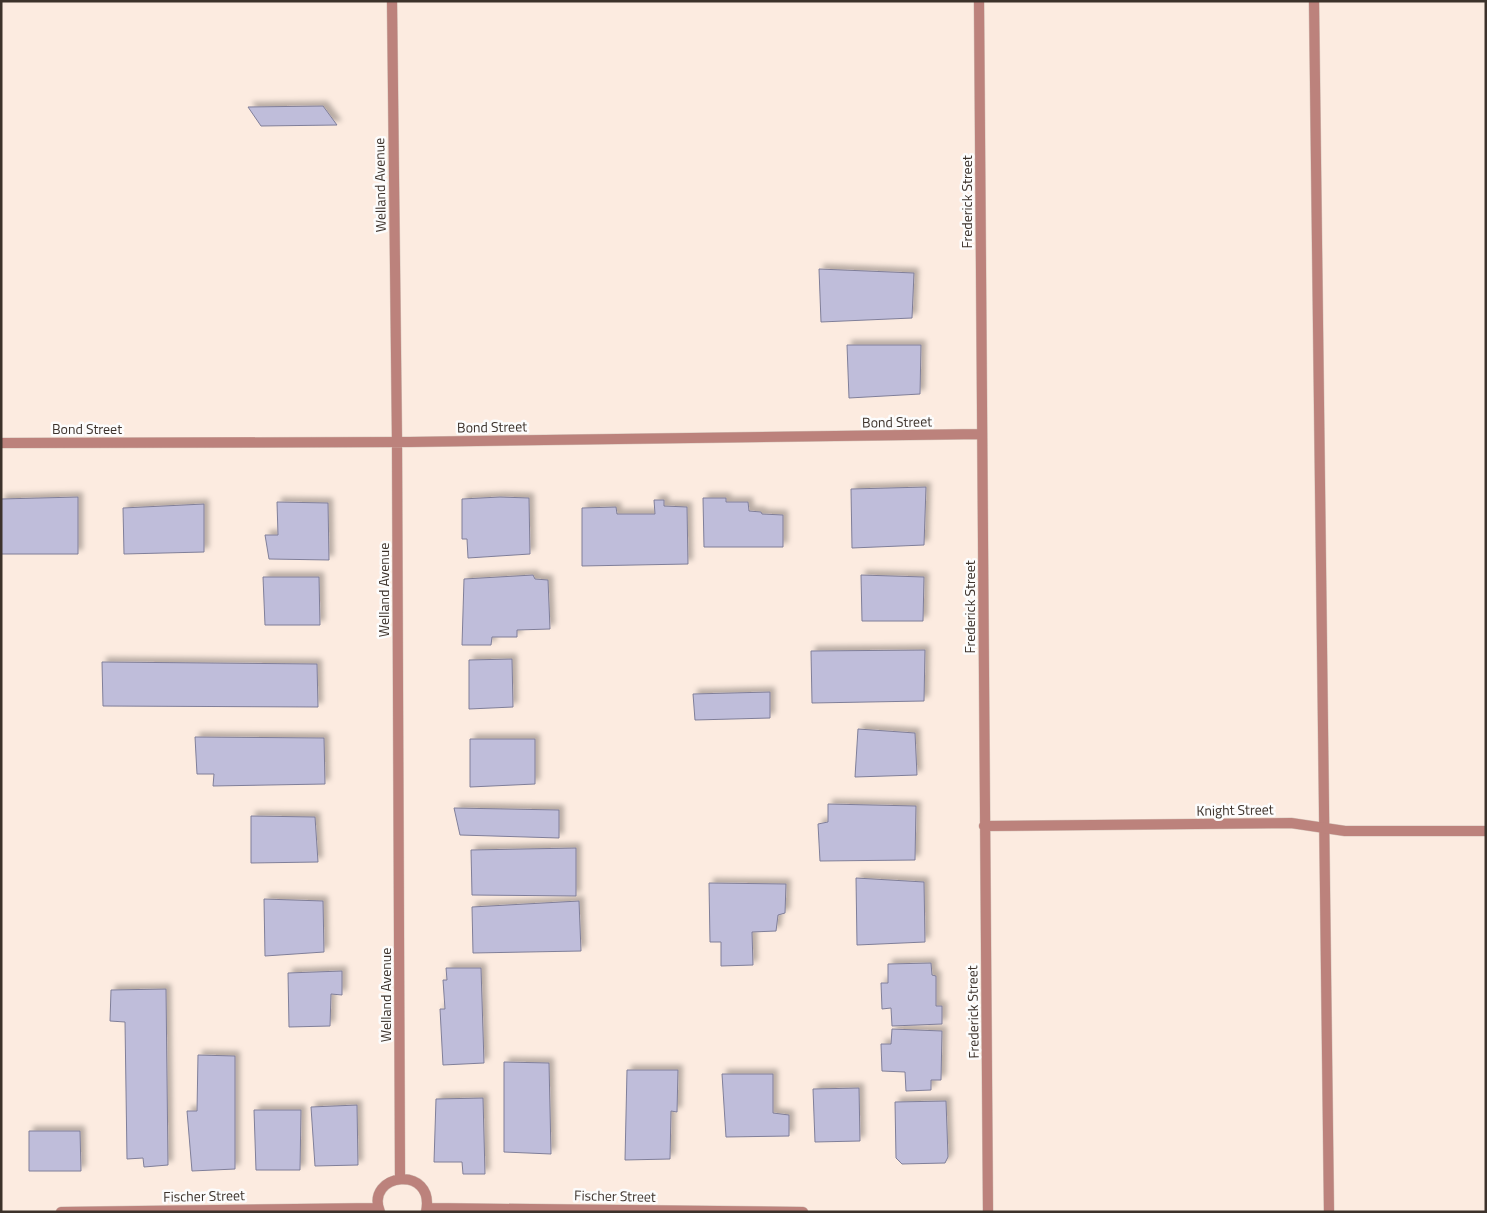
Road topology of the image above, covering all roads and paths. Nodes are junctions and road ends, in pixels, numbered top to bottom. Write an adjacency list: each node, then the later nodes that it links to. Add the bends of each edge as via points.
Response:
1 (392, 1): 5 (street, Welland Avenue)
2 (979, 1): 4 (street, Frederick Street)
3 (1314, 1): 8 (street)
4 (982, 434): 5 (street, Bond Street); 7 (street, Frederick Street)
5 (397, 441): 6 (street, Bond Street); 10 (street, Welland Avenue)
6 (1, 443)
7 (984, 826): 8 (street, Knight Street, via 1291,823); 15 (street, Frederick Street)
8 (1324, 827): 9 (street, Knight Street, via 1345,831); 16 (street)
9 (1486, 831)
10 (400, 1178): 11 (street, via 379,1193); 12 (street, via 413,1180 420,1186 425,1193)
11 (379, 1210): 13 (street, Fischer Street)
12 (426, 1210): 14 (street, Fischer Street)
13 (61, 1212)
14 (803, 1212)
15 (988, 1212)
16 (1329, 1212)

